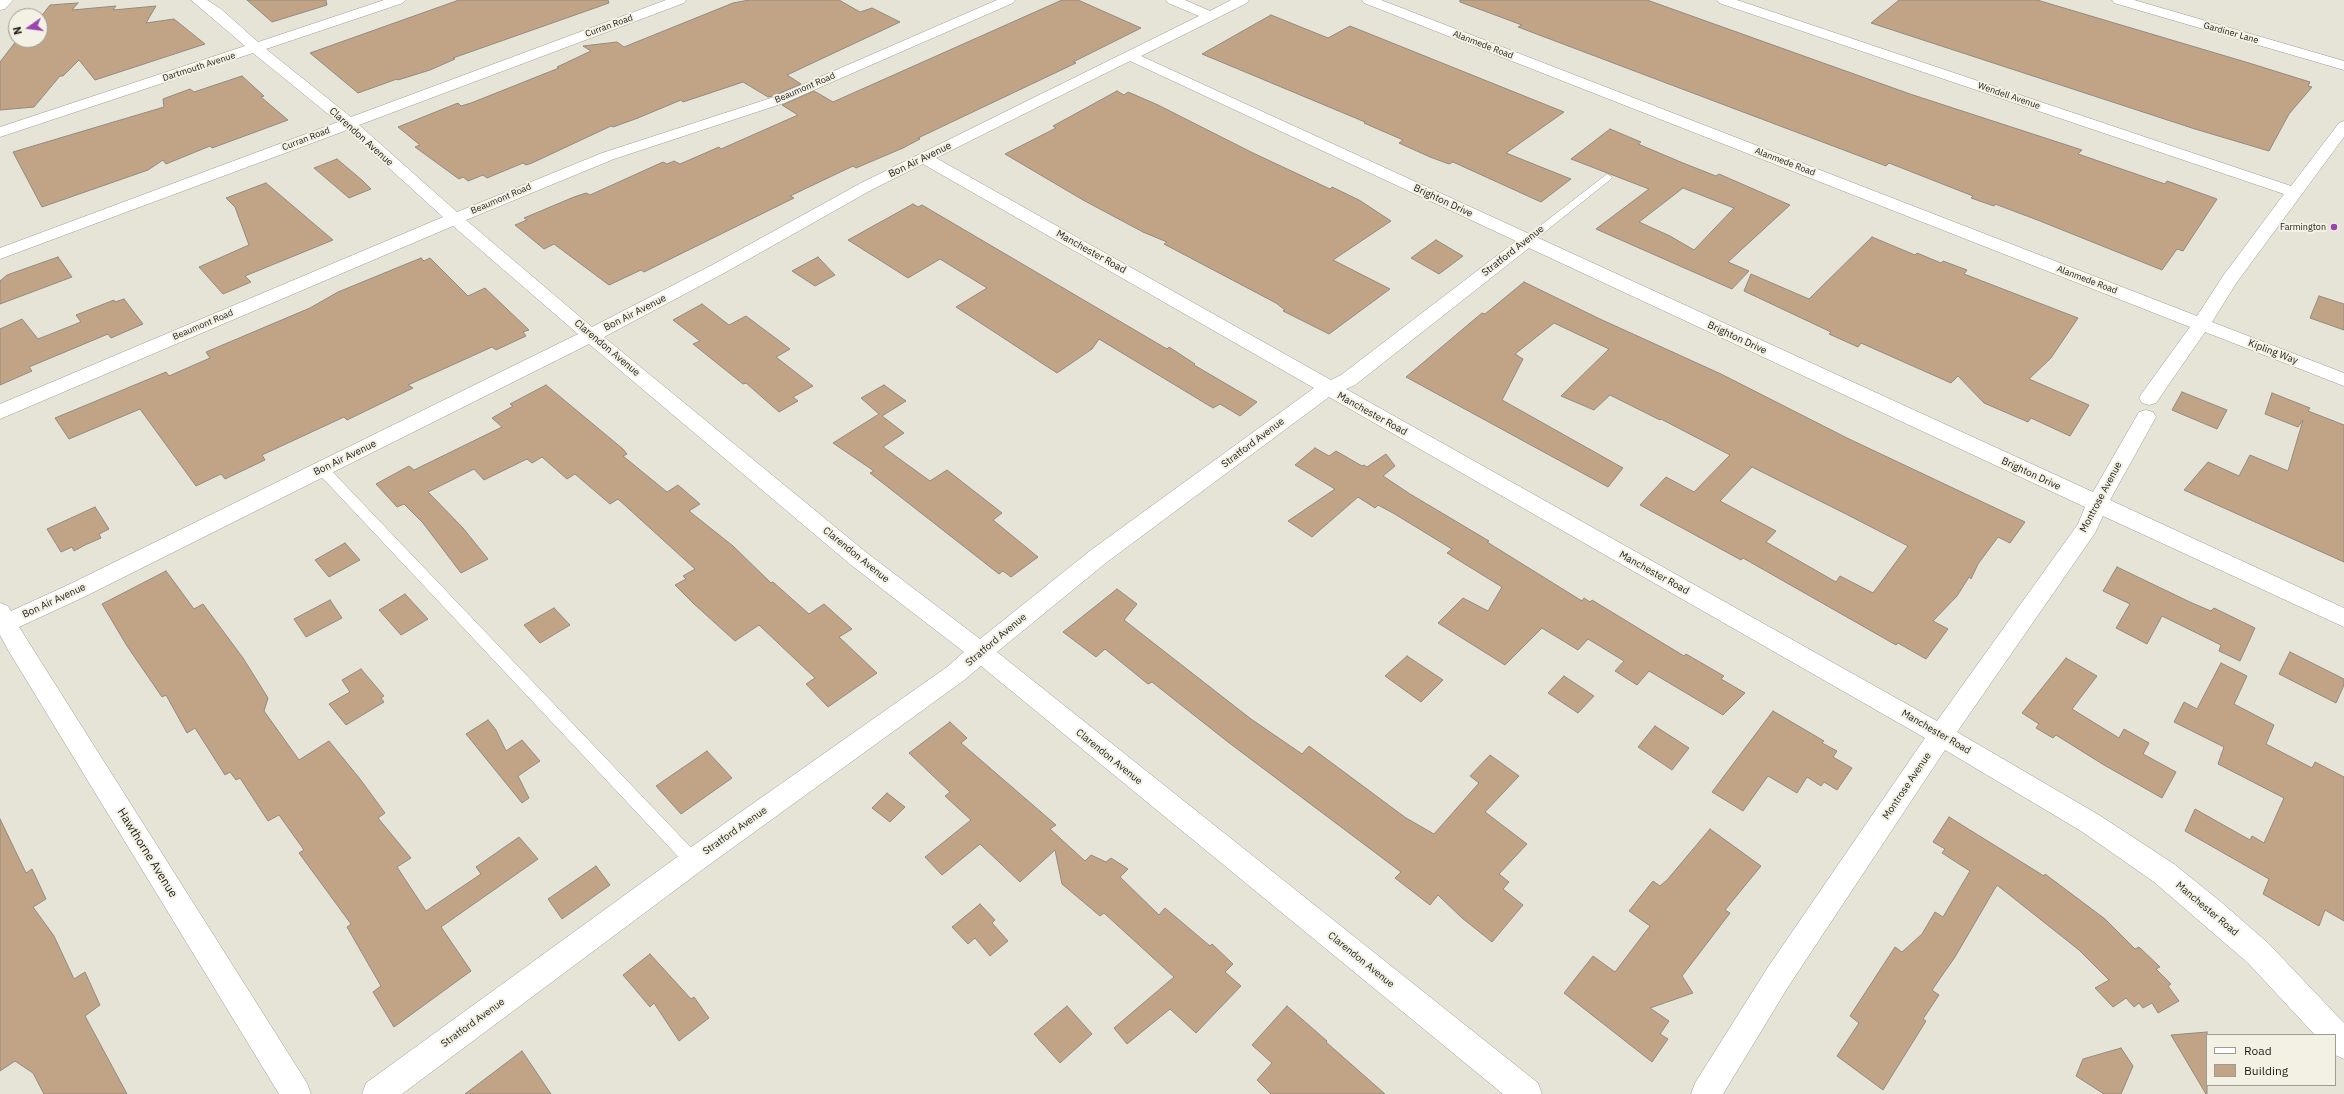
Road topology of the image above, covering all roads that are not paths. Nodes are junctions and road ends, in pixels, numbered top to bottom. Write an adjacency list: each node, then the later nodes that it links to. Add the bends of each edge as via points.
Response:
1 (6, 0): 11 (street)
2 (198, 0): 13 (street, Clarendon Avenue, via 216,12)
3 (398, 0): 13 (street, Dartmouth Avenue)
4 (679, 0): 16 (street, Curran Road)
5 (1008, 0): 22 (street, Beaumont Road, via 779,100 608,156)
6 (1173, 0): 12 (street)
7 (1242, 0): 12 (street, Bon Air Avenue)
8 (1369, 0): 25 (street, Alanmede Road)
9 (1724, 0): 21 (street, Wendell Avenue)
10 (2119, 0): 15 (street, Gardiner Lane)
11 (0, 6)
12 (1210, 16): 14 (street, Bon Air Avenue)
13 (256, 48): 16 (street, Clarendon Avenue); 18 (street, Dartmouth Avenue)
14 (1130, 56): 19 (street, Bon Air Avenue); 23 (street, Brighton Drive)
15 (2344, 66)
16 (348, 123): 22 (street, Clarendon Avenue); 24 (street, Curran Road)
17 (2344, 126): 21 (street, Montrose Avenue)
18 (0, 132)
19 (924, 158): 26 (street, Bon Air Avenue, via 853,193 657,302); 28 (street, Manchester Road)
20 (1607, 177): 23 (lane, Stratford Avenue)
21 (2294, 192): 25 (street, Montrose Avenue, via 2229,280)
22 (455, 218): 26 (street, Clarendon Avenue); 29 (street, Beaumont Road)
23 (1527, 241): 28 (street, Stratford Avenue, via 1348,380); 31 (street, Brighton Drive)
24 (0, 254)
25 (2202, 324): 27 (street, Kipling Way); 31 (street, Montrose Avenue, via 2147,408)
26 (590, 335): 30 (street, Bon Air Avenue); 34 (street, Clarendon Avenue, via 859,559)
27 (2344, 380)
28 (1329, 389): 34 (street, Stratford Avenue, via 1317,395 1099,556); 35 (street, Manchester Road)
29 (0, 412)
30 (322, 469): 33 (street, Bon Air Avenue, via 76,591); 36 (lane)
31 (2098, 505): 32 (street, Brighton Drive); 35 (street, Montrose Avenue, via 2087,527)
32 (2344, 618)
33 (2, 620): 40 (street, Hawthorne Avenue)
34 (979, 653): 36 (street, Stratford Avenue, via 955,674); 42 (street, Clarendon Avenue)
35 (1941, 735): 37 (street, Manchester Road, via 2090,823 2164,873 2258,953); 43 (street, Montrose Avenue, via 1778,977)
36 (693, 861): 41 (street, Stratford Avenue)
37 (2335, 1034)
38 (2336, 1036): 39 (street, Manchester Road)
39 (2344, 1044)
40 (296, 1094)
41 (377, 1094)
42 (1527, 1094)
43 (1706, 1094)

